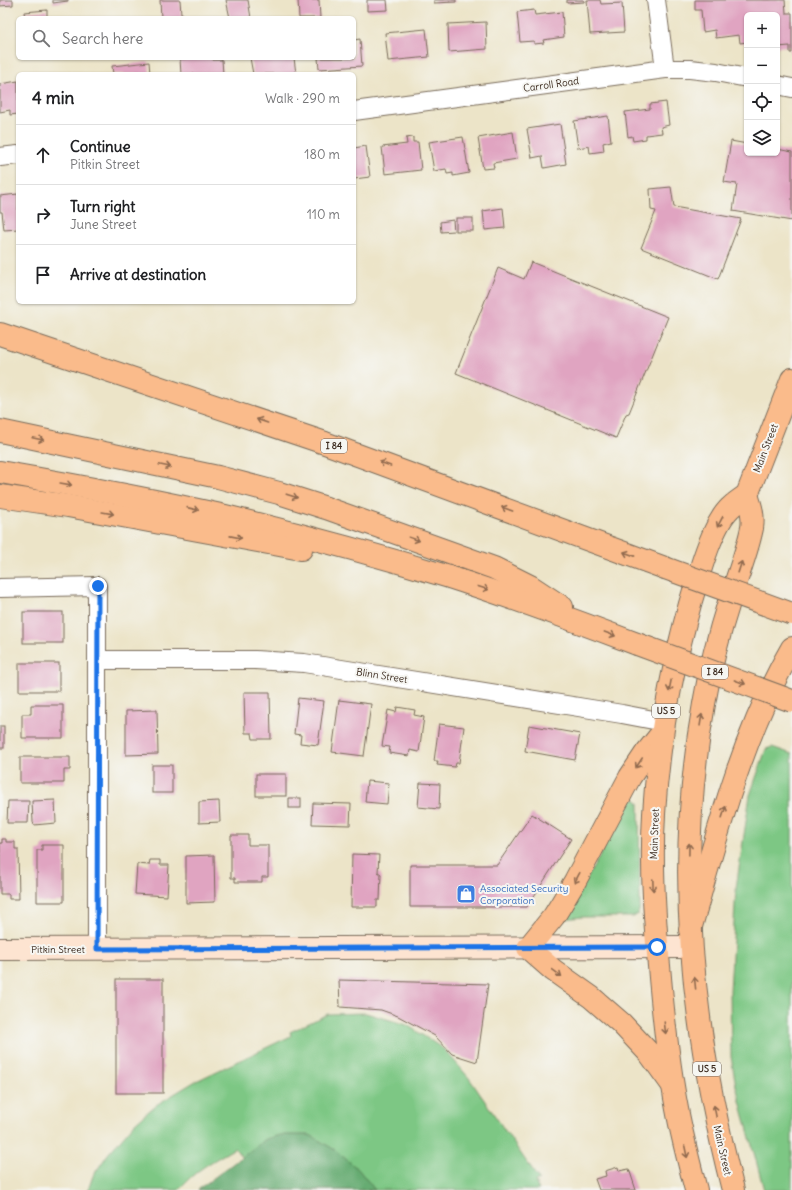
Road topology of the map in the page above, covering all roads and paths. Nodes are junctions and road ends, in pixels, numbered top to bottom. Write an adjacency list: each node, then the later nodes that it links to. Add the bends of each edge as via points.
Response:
1 (656, 0): 2 (street)
2 (665, 68): 3 (street, Carroll Road, via 716,72); 6 (street, Carroll Road)
3 (744, 77)
4 (780, 86): 5 (street)
5 (792, 88)
6 (356, 111)
7 (16, 155): 8 (street)
8 (0, 157)
9 (0, 334): 17 (highway, I 84, one-way to 9, bridge, via 325,443)
10 (792, 379): 13 (highway, Main Street)
11 (0, 431): 18 (highway, one-way to 18, via 234,480 279,492 494,568 541,593)
12 (0, 472): 15 (highway, I 84, one-way to 15, via 143,498 224,516)
13 (747, 495): 22 (highway, Main Street / US 5, one-way to 22, via 730,507 706,553 680,645); 23 (highway, Main Street / US 5, one-way to 13, via 689,836 697,748 718,641 752,528 752,510)
14 (0, 496): 15 (highway, one-way to 15, via 127,516)
15 (446, 576): 18 (highway, I 84, one-way to 18)
16 (0, 588): 20 (street, via 98,586)
17 (792, 614)
18 (584, 624): 21 (highway, I 84, one-way to 21, bridge)
19 (792, 648): 23 (highway, one-way to 19, via 723,815 743,756 772,686)
20 (98, 660): 22 (street, Blinn Street, via 255,660 304,663 622,714); 27 (street)
21 (792, 701)
22 (663, 727): 24 (highway, Main Street / US 5, one-way to 24, via 653,827 653,896); 25 (highway, one-way to 25, via 630,777 558,910)
23 (691, 938): 24 (main road, Pitkin Street); 30 (highway, Main Street / US 5, one-way to 23, via 708,1072)
24 (657, 947): 25 (main road, Pitkin Street); 28 (highway, Main Street / US 5, one-way to 28)
25 (528, 948): 27 (main road, Pitkin Street); 28 (highway, one-way to 28, via 553,970 591,996 621,1023 650,1054)
26 (0, 949): 27 (main road, Pitkin Street)
27 (97, 949)
28 (673, 1086): 29 (highway, Main Street / US 5, one-way to 29)
29 (696, 1190)
30 (733, 1190)

